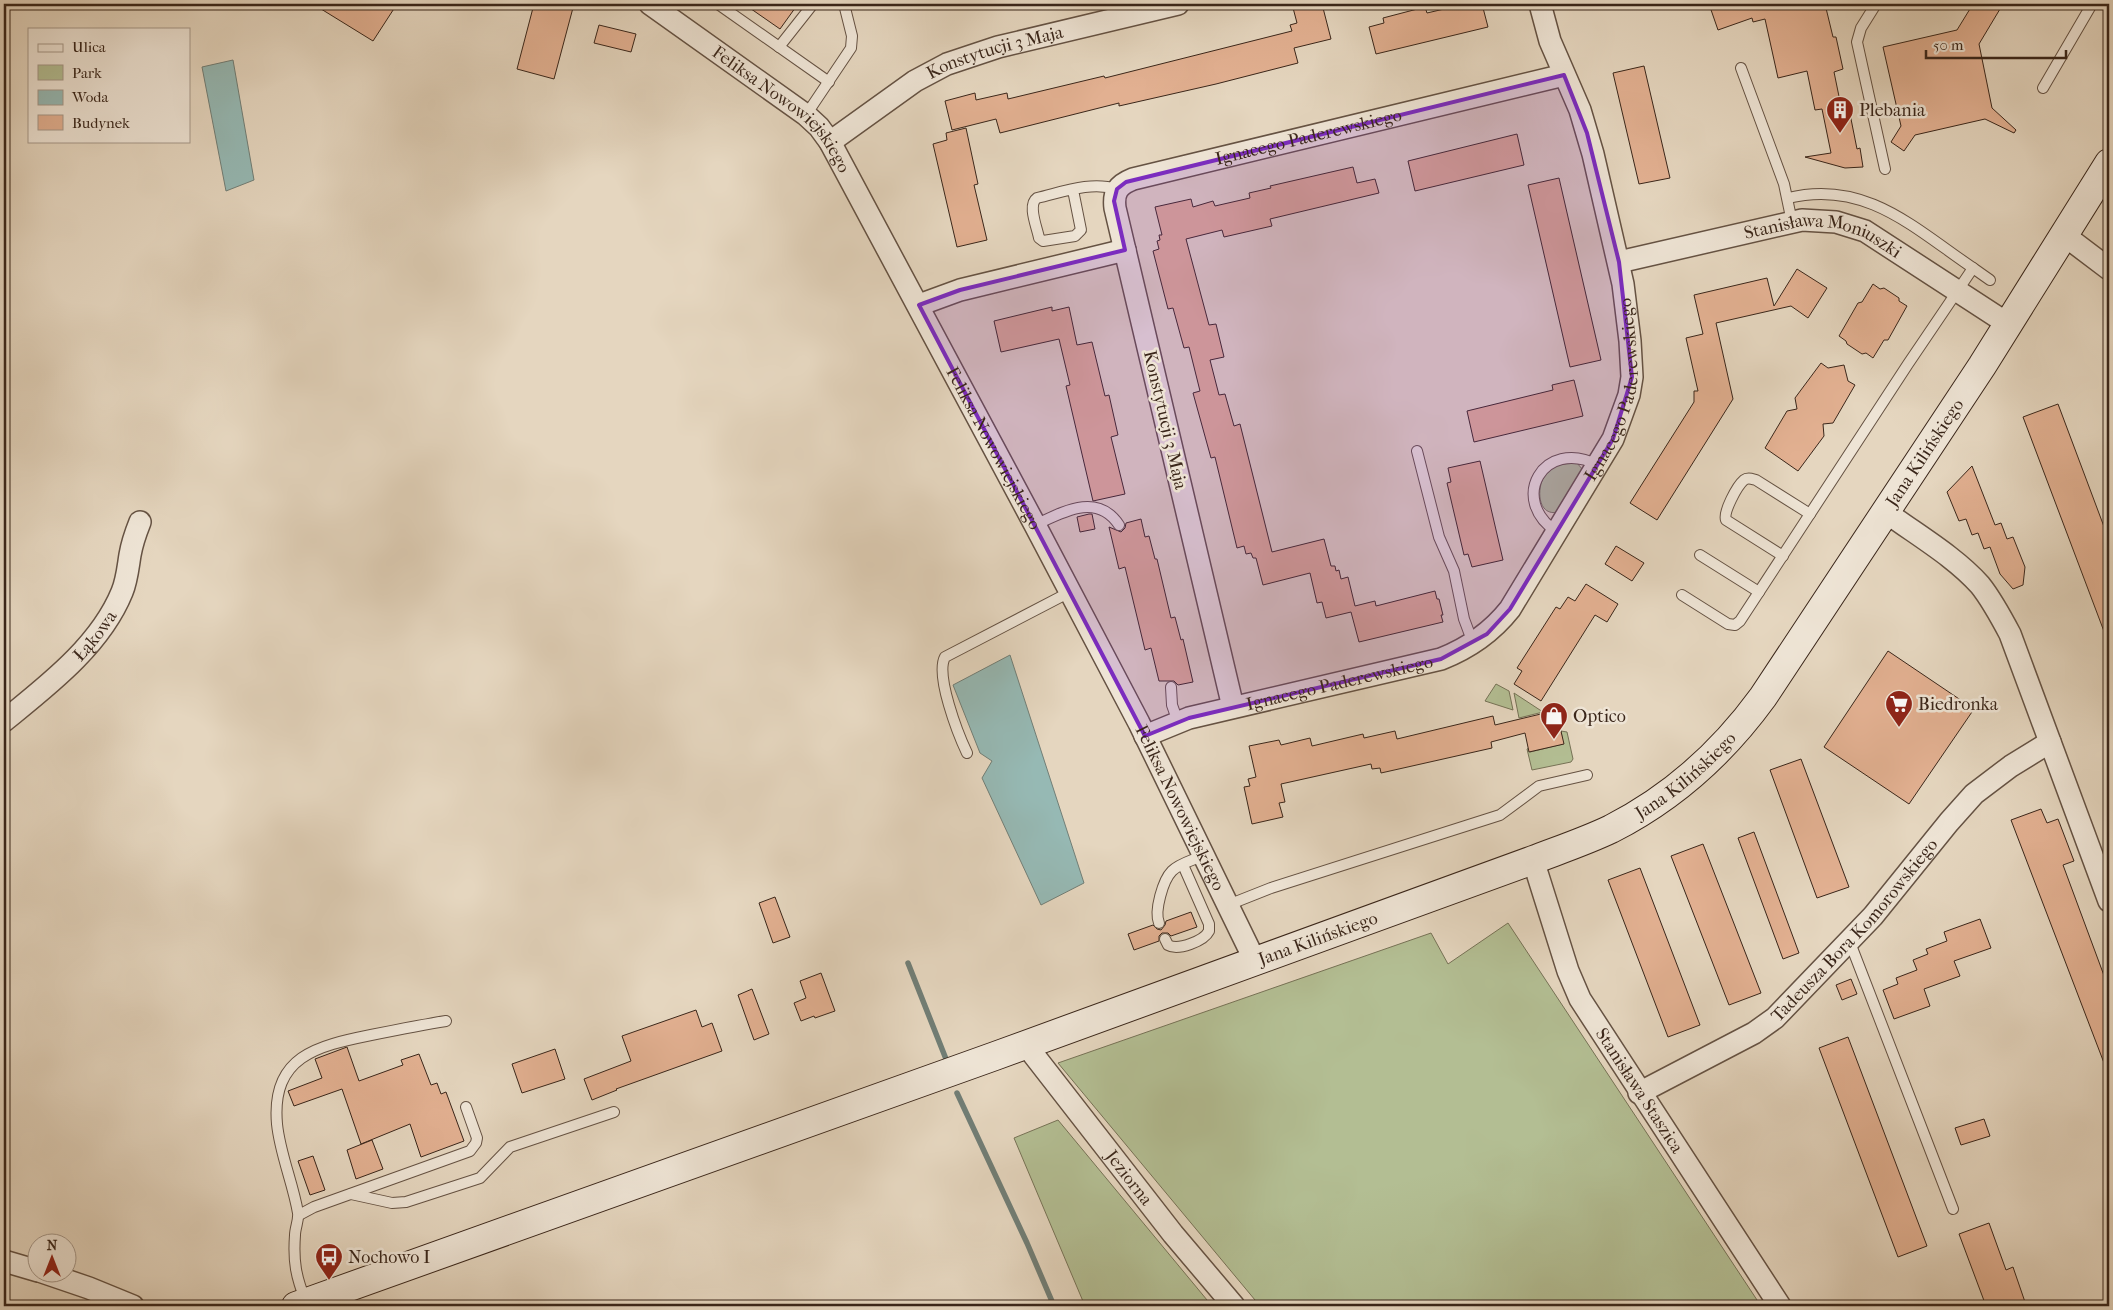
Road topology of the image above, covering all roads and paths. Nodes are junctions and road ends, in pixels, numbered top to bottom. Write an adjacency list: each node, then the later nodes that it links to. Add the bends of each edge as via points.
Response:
1 (650, 4): 14 (street, Feliksa Nowowiejskiego)
2 (718, 4): 9 (lane)
3 (813, 4): 9 (lane)
4 (844, 4): 12 (lane, via 852,43)
5 (1178, 4): 15 (street, Konstytucji 3 Maja, via 998,47 947,64 915,81)
6 (1540, 4): 11 (street, Ignacego Paderewskiego)
7 (1876, 4): 17 (lane, via 1861,28 1857,42)
8 (2092, 4): 13 (lane)
9 (779, 47): 12 (lane)
10 (1740, 68): 20 (lane)
11 (1564, 75): 18 (street, Ignacego Paderewskiego, via 1133,179); 24 (street, Ignacego Paderewskiego, via 1587,133)
12 (828, 82): 14 (lane)
13 (2043, 88)
14 (806, 115): 15 (street, Feliksa Nowowiejskiego)
15 (830, 142): 29 (street, Feliksa Nowowiejskiego)
16 (2109, 162): 22 (main road, Jana Kilińskiego)
17 (1885, 169)
18 (1116, 189): 19 (lane, via 1099,185); 23 (street, via 1114,201)
19 (1073, 190): 19 (lane, via 1033,201 1039,238 1043,241 1075,236 1081,230)
20 (1788, 198): 21 (lane); 25 (lane, via 1819,192 1872,203)
21 (1792, 222): 24 (street, Stanisława Moniuszki); 28 (street, Stanisława Moniuszki, via 1817,220 1856,227)
22 (2064, 235): 26 (street); 30 (main road, Jana Kilińskiego)
23 (1125, 250): 29 (street, via 960,290); 46 (street, Konstytucji 3 Maja)
24 (1619, 262): 32 (street, Ignacego Paderewskiego, via 1632,377 1624,413)
25 (1973, 268): 27 (lane); 28 (lane)
26 (2109, 270)
27 (1990, 280)
28 (1957, 291): 30 (street, Stanisława Moniuszki); 34 (lane)
29 (918, 306): 36 (street, Feliksa Nowowiejskiego)
30 (2008, 324): 33 (main road, Jana Kilińskiego)
31 (1417, 451): 44 (lane, via 1439,538 1454,571 1464,619)
32 (1598, 465): 38 (street, Ignacego Paderewskiego); 38 (lane, via 1581,458 1566,458 1550,463 1539,472 1534,486 1536,508 1543,521)
33 (1886, 512): 50 (street, via 1959,566 1991,600 2010,634); 54 (main road, Jana Kilińskiego, via 1746,721 1705,764 1655,804 1611,829)
34 (1810, 514): 40 (lane); 40 (lane, via 1756,480 1749,478 1743,481 1725,511 1726,520)
35 (140, 522): 47 (street, Łąkowa, via 122,592 107,620 86,647)
36 (1035, 525): 37 (lane, via 1060,513 1090,507 1109,513); 41 (street, Feliksa Nowowiejskiego)
37 (1119, 525)
38 (1557, 532): 44 (street, Ignacego Paderewskiego, via 1510,609)
39 (1700, 555): 42 (lane)
40 (1783, 556): 42 (lane)
41 (1070, 592): 49 (street, Feliksa Nowowiejskiego); 51 (lane, via 945,657 942,665 948,702)
42 (1759, 592): 43 (lane, via 1735,625 1728,624)
43 (1682, 595)
44 (1474, 643): 46 (street, Ignacego Paderewskiego, via 1424,664)
45 (1171, 687): 48 (lane, via 1172,705)
46 (1233, 707): 48 (street)
47 (4, 721)
48 (1178, 722): 49 (street)
49 (1145, 736): 53 (street, Feliksa Nowowiejskiego)
50 (2050, 742): 56 (street); 60 (street, Tadeusza Bora Komorowskiego, via 1974,794 1873,916)
51 (967, 753)
52 (1587, 775): 57 (lane, via 1539,786 1500,815)
53 (1204, 855): 55 (lane); 57 (street, Feliksa Nowowiejskiego)
54 (1532, 860): 61 (main road, Jana Kilińskiego); 64 (street, Stanisława Staszica, via 1574,986)
55 (1183, 865): 58 (lane, via 1168,877 1157,906); 59 (lane, via 1209,924 1209,931 1202,938 1178,947 1168,945)
56 (2109, 901)
57 (1228, 905): 61 (street, Feliksa Nowowiejskiego)
58 (1159, 923)
59 (1165, 939)
60 (1849, 940): 64 (street, Tadeusza Bora Komorowskiego, via 1775,1018 1754,1033); 68 (lane)
61 (1256, 961): 63 (main road, Jana Kilińskiego)
62 (446, 1020): 69 (lane, via 325,1045 304,1055 289,1069 278,1093 277,1120)
63 (1026, 1045): 73 (main road, Jana Kilińskiego); 75 (street, Jeziorna, via 1173,1234)
64 (1639, 1093): 76 (street, Stanisława Staszica)
65 (466, 1107): 67 (lane, via 477,1138 470,1151)
66 (614, 1112): 67 (lane, via 510,1147 480,1178 406,1202 392,1203)
67 (351, 1194): 69 (lane)
68 (1953, 1209)
69 (298, 1215): 73 (lane, via 294,1268)
70 (4, 1261): 71 (street)
71 (28, 1268)
72 (71, 1282): 74 (street)
73 (301, 1304)
74 (134, 1306)
75 (1234, 1306)
76 (1780, 1306)

